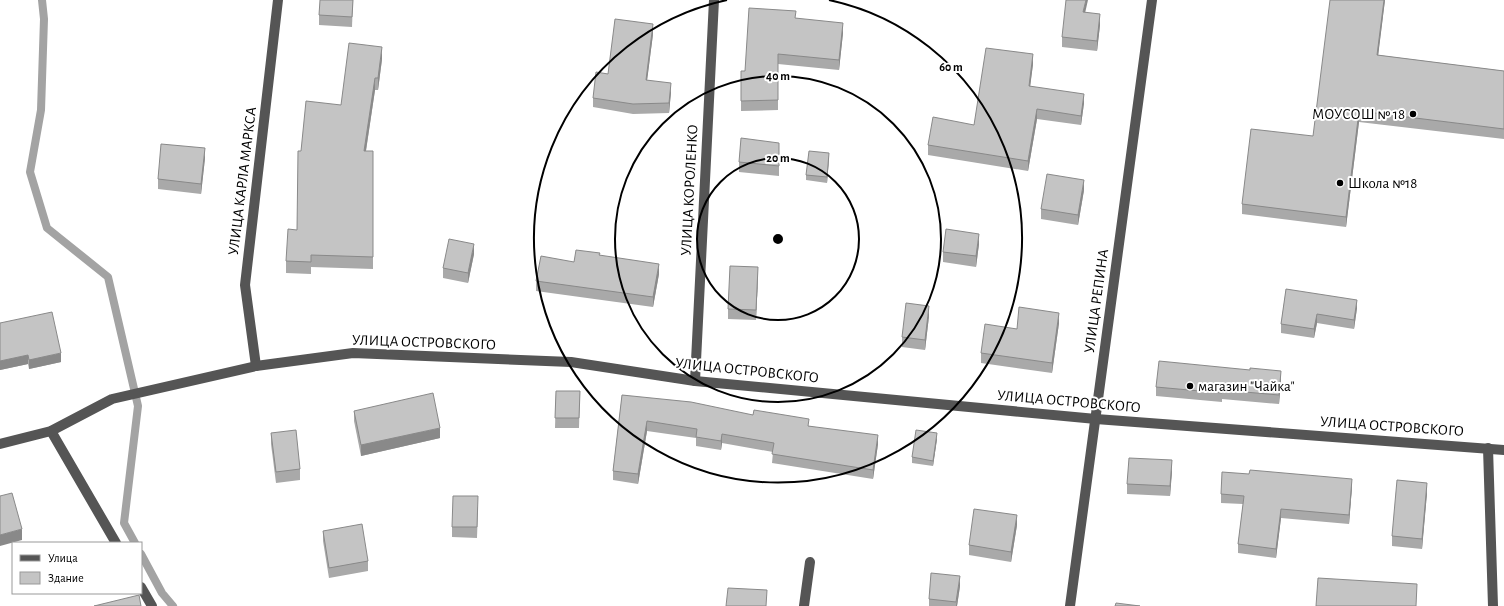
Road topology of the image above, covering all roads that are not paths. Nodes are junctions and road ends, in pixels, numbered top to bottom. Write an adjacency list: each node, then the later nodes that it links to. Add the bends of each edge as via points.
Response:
1 (278, 0): 4 (street, УЛИЦА КАРЛА МАРКСА, via 245,285)
2 (714, 0): 5 (street, УЛИЦА КОРОЛЕНКО)
3 (1152, 0): 6 (street, УЛИЦА РЕПИНА)
4 (256, 366): 5 (street, УЛИЦА ОСТРОВСКОГО, via 353,353 571,362); 7 (street, УЛИЦА ОСТРОВСКОГО, via 112,399)
5 (695, 381): 6 (street, УЛИЦА ОСТРОВСКОГО)
6 (1096, 419): 9 (street, УЛИЦА ОСТРОВСКОГО); 16 (street, УЛИЦА РЕПИНА)
7 (51, 431): 8 (street, УЛИЦА ОСТРОВСКОГО); 11 (street)
8 (0, 444)
9 (1488, 448): 10 (street, УЛИЦА ОСТРОВСКОГО); 17 (street)
10 (1504, 450)
11 (115, 542)
12 (810, 562): 15 (street)
13 (142, 589): 14 (street)
14 (152, 606)
15 (804, 606)
16 (1070, 606)
17 (1493, 606)

